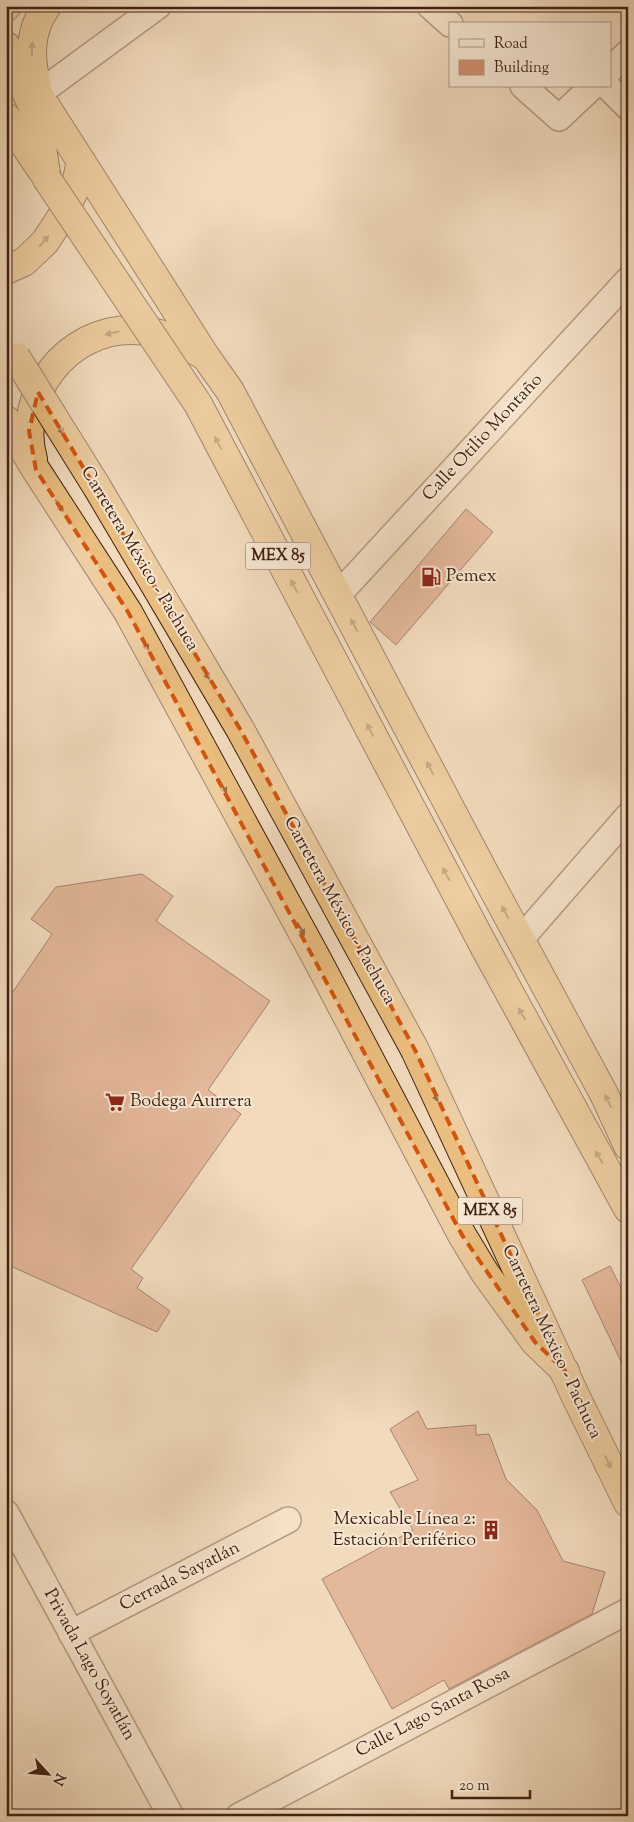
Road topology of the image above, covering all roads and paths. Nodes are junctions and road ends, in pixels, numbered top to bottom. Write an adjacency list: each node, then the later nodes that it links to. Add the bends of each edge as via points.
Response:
1 (47, 6): 11 (highway, one-way to 1, via 31,64 32,39)
2 (158, 6): 11 (street)
3 (430, 6): 4 (street)
4 (449, 23)
5 (6, 46): 15 (highway, via 37,117)
6 (628, 53): 7 (street)
7 (612, 68)
8 (525, 88): 9 (street, via 559,118)
9 (591, 88)
10 (609, 88): 12 (street)
11 (38, 94): 14 (highway)
12 (628, 107)
13 (6, 117): 15 (highway, MEX 85)
14 (81, 161): 16 (highway, one-way to 14, via 24,262 45,242 75,190); 19 (highway)
15 (47, 179): 26 (highway, MEX 85, one-way to 15, bridge, via 485,948 198,404)
16 (6, 270)
17 (628, 280): 22 (street, Calle Otilio Montaño)
18 (6, 343): 27 (highway, Carretera México - Pachuca / MEX 85, one-way to 27, bridge, via 97,488 240,729 415,1050)
19 (206, 357): 21 (highway, one-way to 21, via 170,336 131,329 92,338 74,348 46,376 34,402 29,431 30,451); 22 (highway, via 230,391)
20 (6, 420): 21 (highway)
21 (36, 470): 27 (highway, one-way to 27, via 128,612 318,960 462,1235 485,1273 536,1342)
22 (338, 595): 24 (highway, one-way to 22)
23 (628, 816): 24 (street)
24 (520, 940): 25 (highway, one-way to 24, via 604,1094)
25 (628, 1146)
26 (625, 1204)
27 (565, 1371): 28 (highway, Carretera México - Pachuca / MEX 85, one-way to 28)
28 (628, 1503)
29 (6, 1513): 32 (street, Privada Lago Soyatlán)
30 (288, 1520): 32 (street, Cerrada Sayatlán)
31 (628, 1611): 34 (street, Calle Lago Santa Rosa)
32 (71, 1633): 33 (street, Privada Lago Soyatlán)
33 (171, 1816)
34 (239, 1816)

